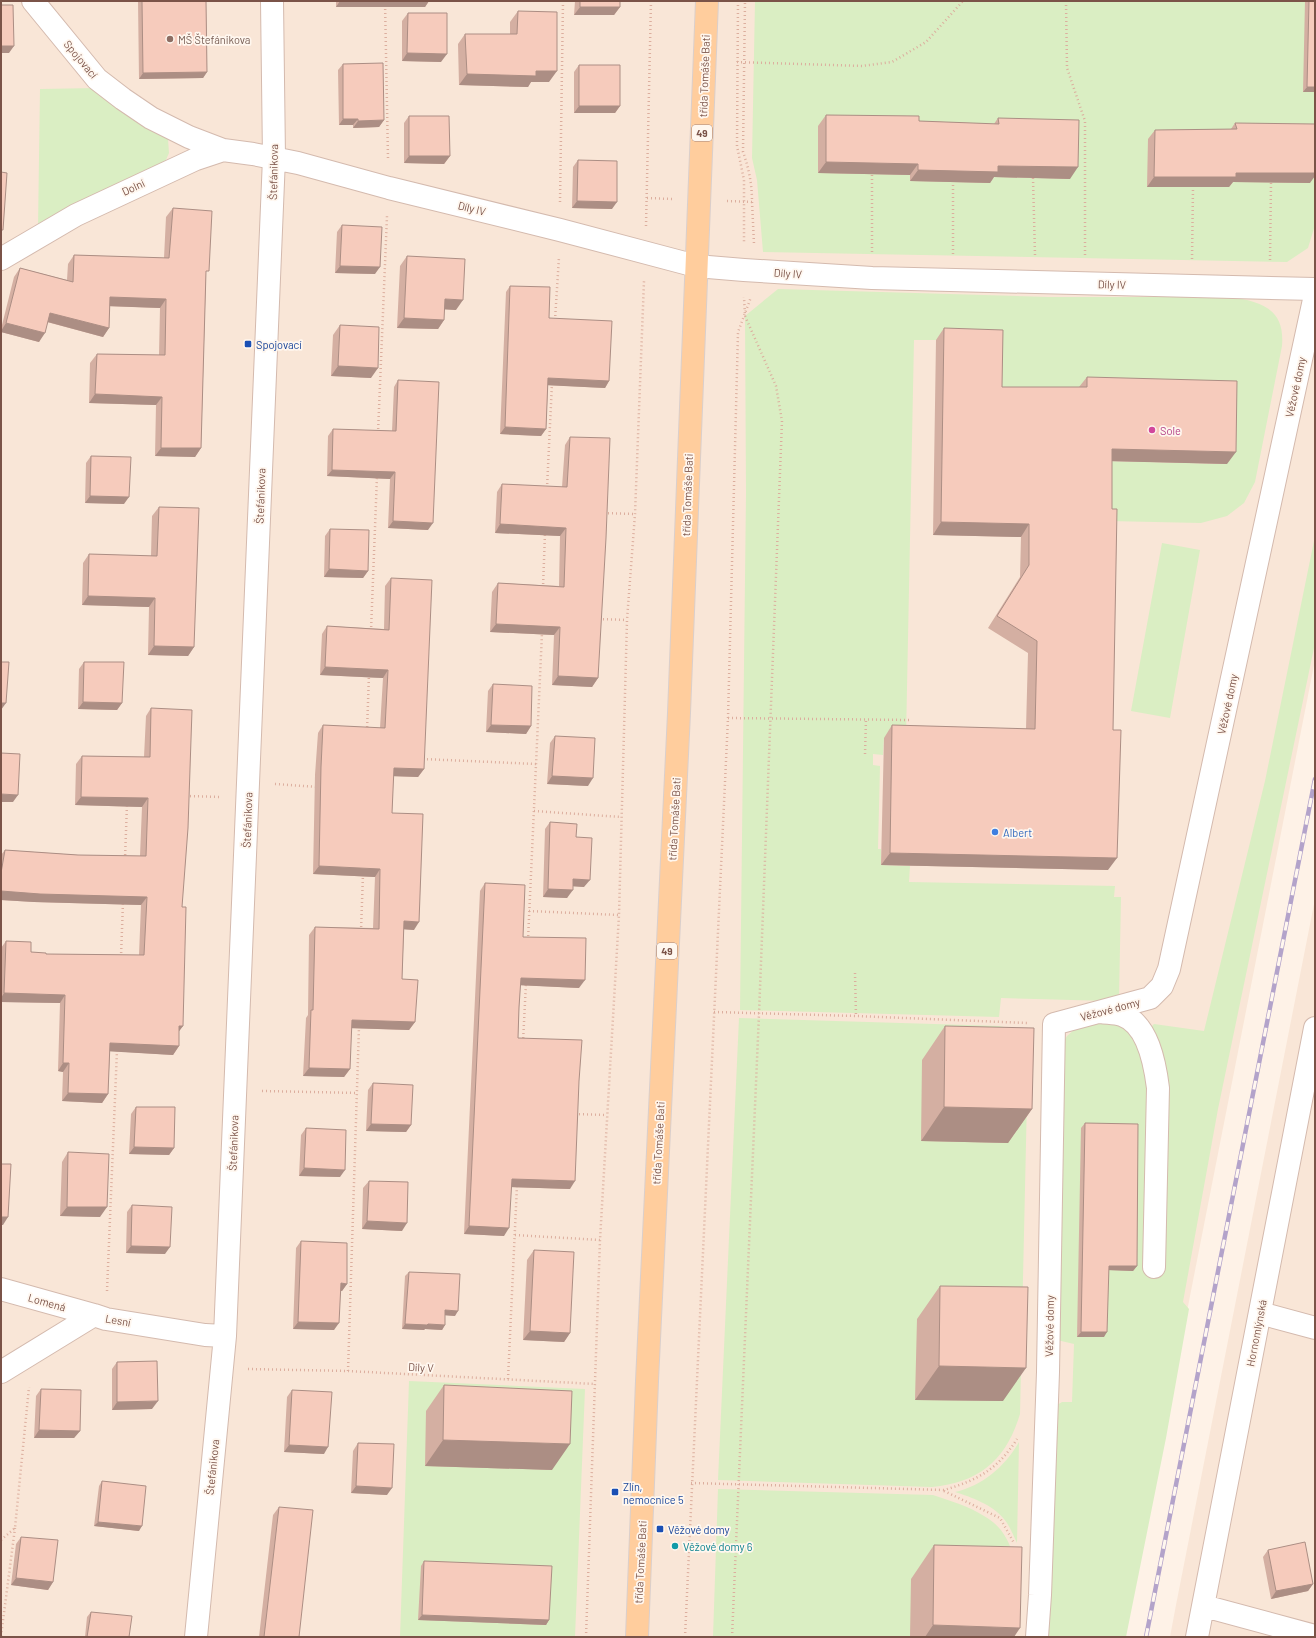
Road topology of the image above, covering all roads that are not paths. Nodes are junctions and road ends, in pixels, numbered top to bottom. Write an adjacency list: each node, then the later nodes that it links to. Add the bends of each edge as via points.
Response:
1 (33, 1): 4 (street, Spojovací, via 97,79 123,100 189,137)
2 (272, 1): 5 (street, Štefánikova)
3 (707, 1): 7 (main road, třída Tomáše Bati / 49)
4 (223, 150): 5 (street, Dolní); 6 (street, Dolní, via 196,159 76,215)
5 (274, 158): 7 (street, Díly IV); 17 (street, Štefánikova)
6 (1, 259)
7 (696, 266): 8 (street, Díly IV, via 872,278); 22 (main road, třída Tomáše Bati / 49, via 679,713)
8 (1315, 289)
9 (1315, 294): 10 (street, Věžové domy, via 1169,969 1162,986 1150,998)
10 (1098, 1011): 12 (street, via 1123,1015 1135,1023 1155,1061 1158,1088); 23 (street, Věžové domy, via 1054,1024 1048,1372)
11 (1315, 1029): 14 (street, Hornomlýnská)
12 (1154, 1267)
13 (1, 1289): 15 (street, Lomená)
14 (1260, 1313): 16 (street); 19 (street, Hornomlýnská)
15 (100, 1317): 17 (street, Lesní, via 205,1335); 18 (street, Lesní, via 32,1352)
16 (1315, 1328)
17 (225, 1336): 21 (street, Štefánikova)
18 (1, 1372)
19 (1204, 1606): 20 (street); 24 (street, Hornomlýnská)
20 (1315, 1636)
21 (196, 1637)
22 (637, 1637)
23 (1037, 1637)
24 (1197, 1637)

